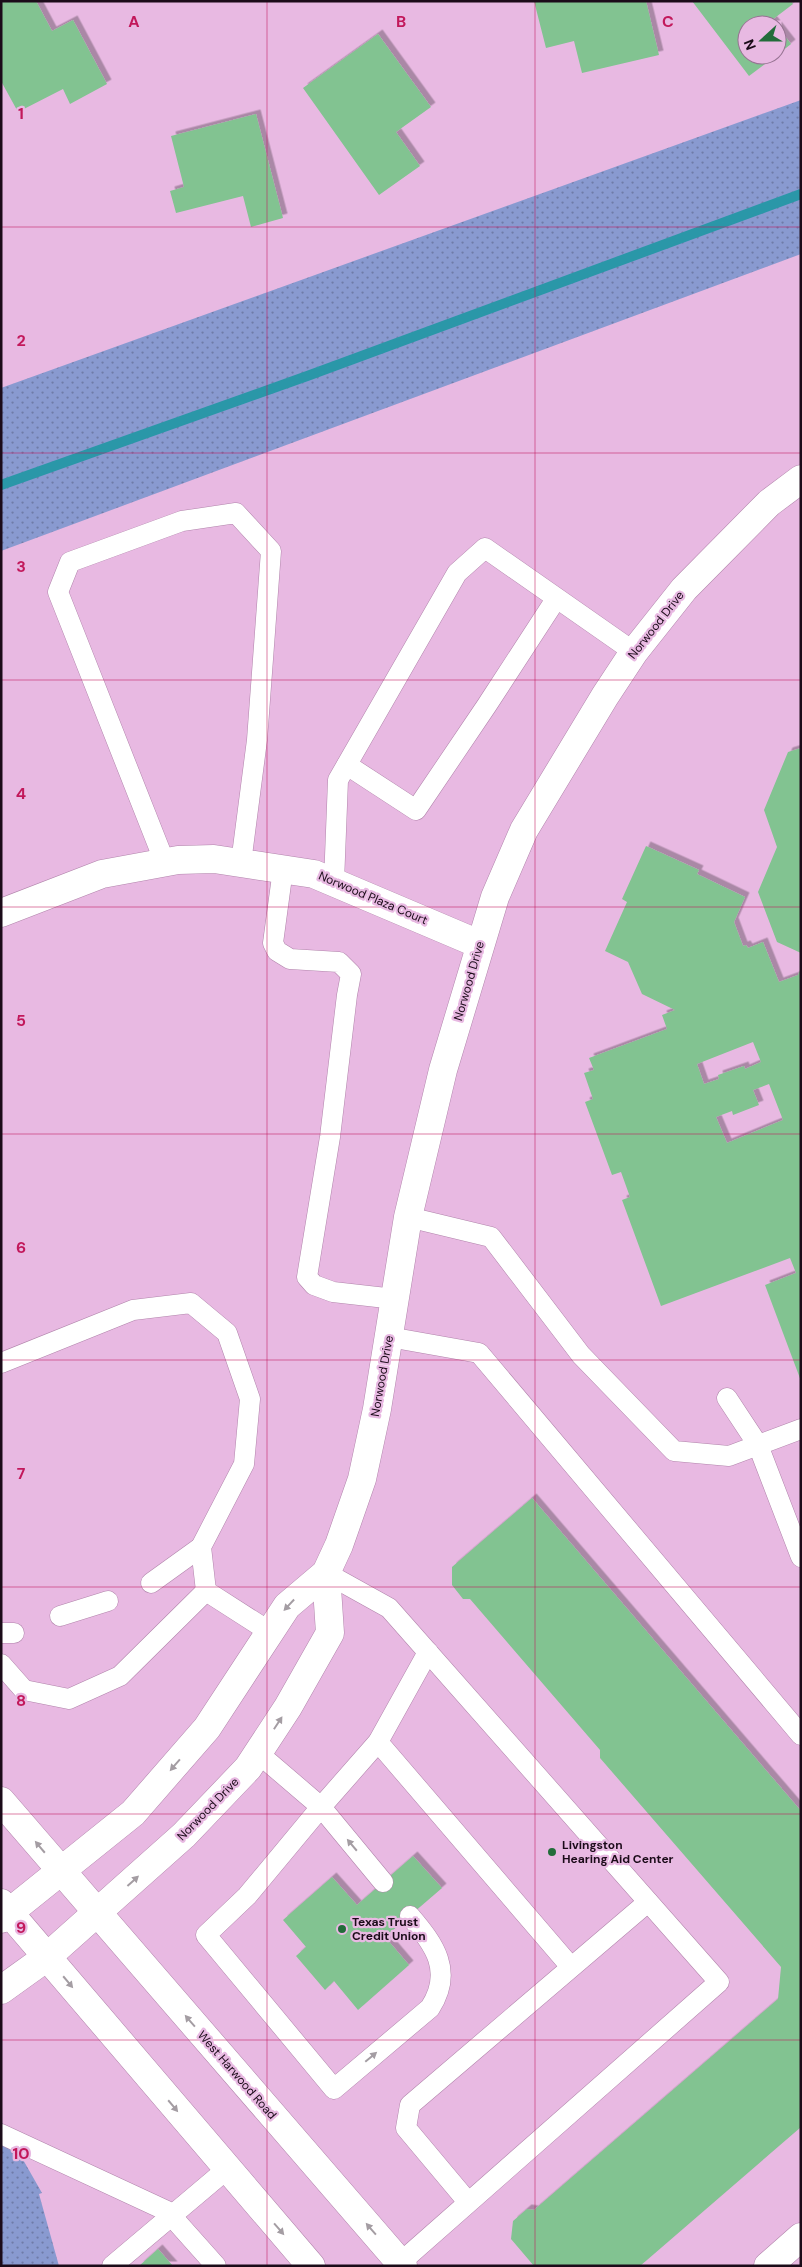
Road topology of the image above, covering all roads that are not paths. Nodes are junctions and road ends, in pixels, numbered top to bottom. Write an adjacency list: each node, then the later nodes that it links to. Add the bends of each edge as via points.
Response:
1 (801, 479): 3 (main road, Norwood Drive, via 769,503 684,589)
2 (556, 599): 3 (lane); 4 (lane, via 416,810); 4 (lane, via 485,548 457,573)
3 (634, 652): 10 (main road, Norwood Drive, via 524,830 495,897)
4 (347, 765): 8 (lane, via 338,780)
5 (165, 862): 6 (main road, Norwood Plaza Court, via 214,859); 6 (lane, via 58,592 70,562 182,521 236,513 271,551 257,740); 9 (main road, Norwood Plaza Court, via 102,874)
6 (241, 863): 7 (main road, Norwood Plaza Court)
7 (283, 869): 8 (main road, Norwood Plaza Court, via 314,874); 12 (lane, via 273,943 277,951 290,960 339,962 351,974 330,1137 307,1277 314,1285 333,1292)
8 (334, 882): 10 (main road, Norwood Plaza Court)
9 (1, 913)
10 (480, 944): 11 (main road, Norwood Drive, via 443,1070)
11 (408, 1217): 12 (main road, Norwood Drive); 17 (lane, via 491,1237 581,1355 674,1451 729,1456)
12 (395, 1299): 13 (main road, Norwood Drive)
13 (389, 1337): 20 (main road, Norwood Drive, via 378,1409 362,1479); 28 (lane, via 479,1354)
14 (1, 1363): 18 (lane, via 133,1310 191,1304 227,1332 250,1399 244,1464)
15 (727, 1398): 17 (lane)
16 (801, 1429): 17 (lane)
17 (758, 1445): 19 (lane)
18 (201, 1547): 21 (lane); 22 (lane)
19 (801, 1557)
20 (326, 1573): 25 (main road, Norwood Drive, one-way to 25, via 287,1606); 26 (lane, via 389,1608); 30 (main road, Norwood Drive, one-way to 20, via 330,1633)
21 (151, 1583)
22 (206, 1591): 25 (lane); 27 (lane, via 120,1676 69,1699 24,1690)
23 (108, 1601): 24 (lane)
24 (60, 1616)
25 (270, 1632): 33 (main road, Norwood Drive, one-way to 33, via 201,1735 133,1812)
26 (428, 1652): 29 (lane); 35 (lane)
27 (1, 1664)
28 (801, 1735)
29 (378, 1742): 32 (lane); 40 (lane)
30 (258, 1753): 32 (lane); 36 (main road, Norwood Drive, one-way to 30, via 184,1835 248,1768)
31 (1, 1800): 33 (main road, West Harwood Road, one-way to 31)
32 (320, 1807): 34 (lane, one-way to 32); 37 (lane, one-way to 37, via 247,1896 206,1936 334,2089 430,2008 437,1997 441,1968 437,1953)
33 (67, 1878): 36 (main road, West Harwood Road); 38 (main road, Norwood Drive)
34 (383, 1882)
35 (648, 1902): 40 (lane); 44 (lane, via 719,1982)
36 (97, 1913): 39 (main road, Norwood Drive); 47 (main road, West Harwood Road, one-way to 36)
37 (410, 1916)
38 (9, 1917): 39 (main road)
39 (47, 1957): 41 (main road, Norwood Drive); 43 (main road, one-way to 43)
40 (571, 1967): 44 (lane, via 410,2105 406,2128)
41 (1, 1990)
42 (1, 2134): 45 (lane)
43 (227, 2169): 45 (lane); 50 (main road, one-way to 50)
44 (468, 2202): 47 (lane)
45 (171, 2215): 48 (lane); 49 (lane)
46 (801, 2237): 51 (main road)
47 (401, 2264)
48 (112, 2266)
49 (216, 2266)
50 (311, 2266)
51 (768, 2266)

